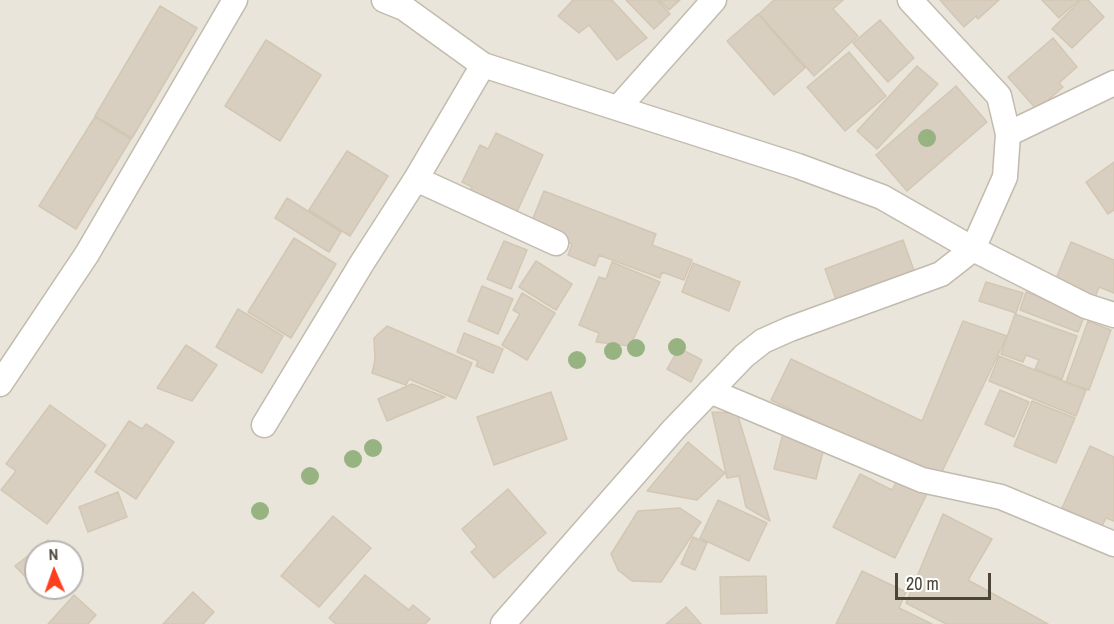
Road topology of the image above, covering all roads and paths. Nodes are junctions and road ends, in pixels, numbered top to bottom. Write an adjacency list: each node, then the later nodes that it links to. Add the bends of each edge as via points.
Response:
1 (235, 0): 13 (street, via 87,254)
2 (714, 0): 7 (street)
3 (910, 0): 8 (street, via 999,96)
4 (400, 3): 5 (street)
5 (483, 64): 7 (street); 9 (street)
6 (1114, 83): 8 (street)
7 (618, 108): 11 (street, via 882,197)
8 (1008, 134): 11 (street, via 1005,177)
9 (417, 179): 10 (street); 15 (street)
10 (556, 243)
11 (973, 249): 12 (street, via 1086,306); 14 (street, via 940,274 763,341)
12 (1114, 315)
13 (0, 384)
14 (710, 391): 16 (street, via 922,480 1001,497); 17 (street)
15 (264, 425)
16 (1114, 544)
17 (503, 624)

